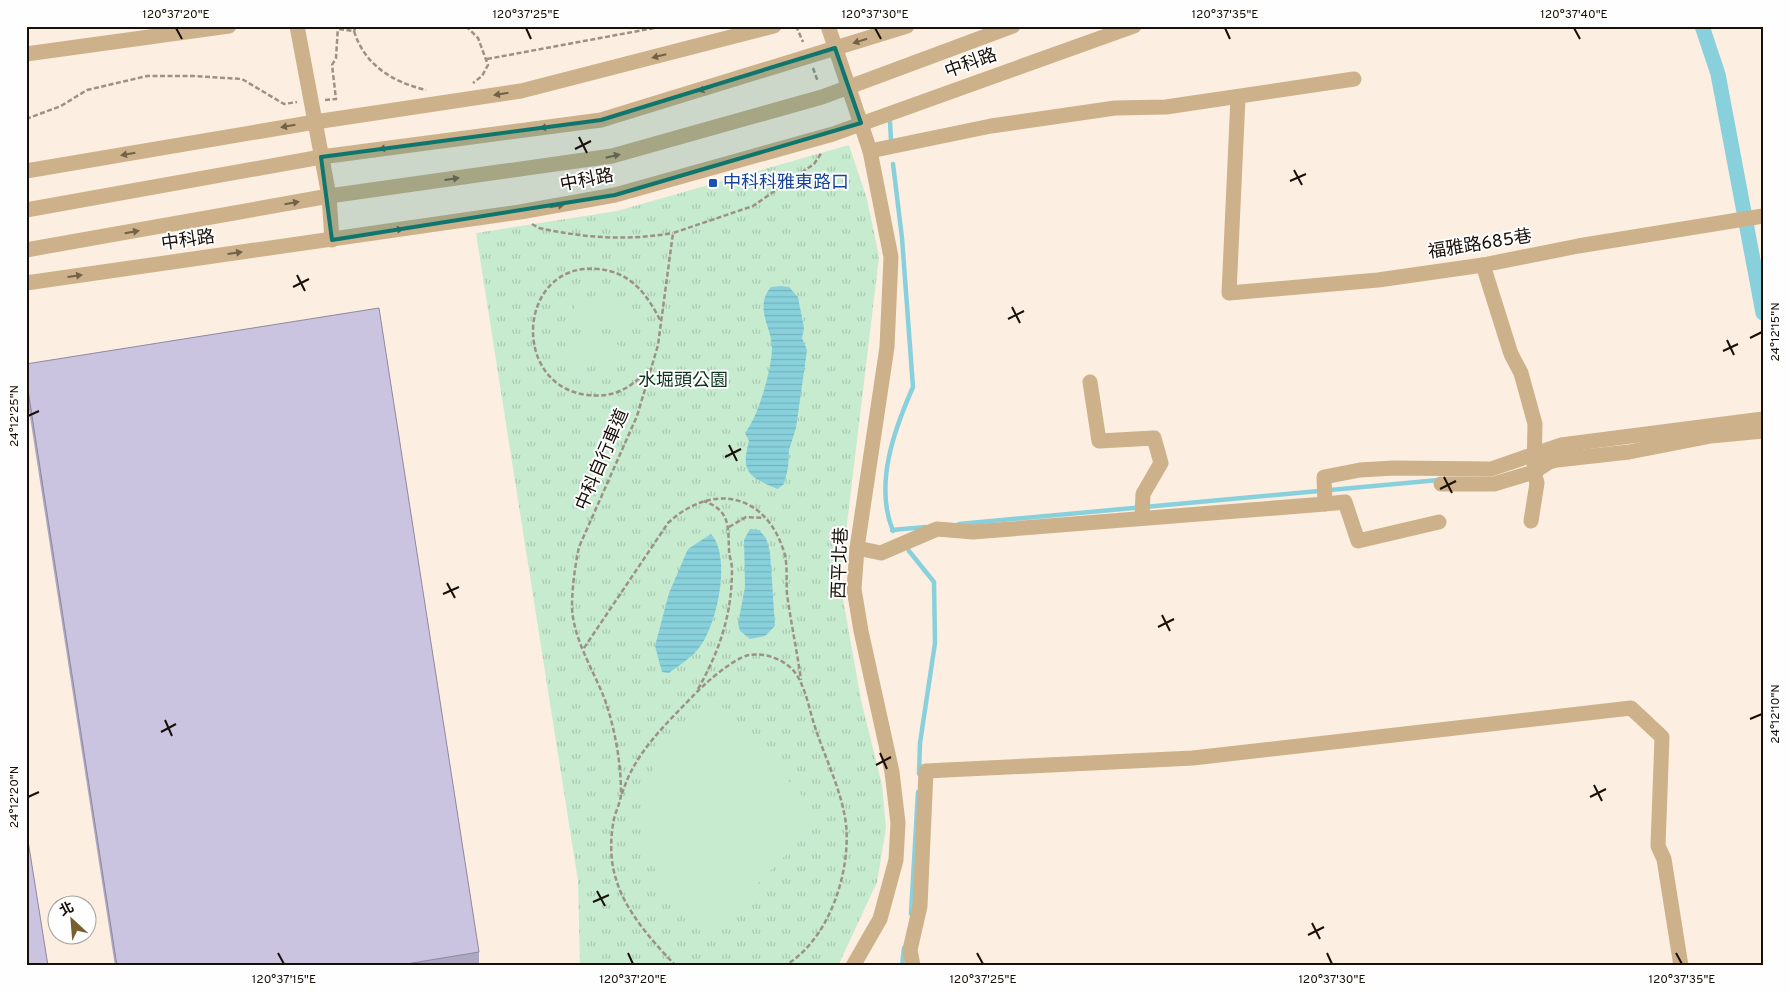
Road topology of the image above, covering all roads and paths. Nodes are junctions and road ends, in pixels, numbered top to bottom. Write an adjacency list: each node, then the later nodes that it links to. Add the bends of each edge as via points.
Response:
1 (229, 26): 15 (street)
2 (297, 26): 27 (street)
3 (356, 26): 13 (path)
4 (466, 26): 17 (path, via 478,38)
5 (665, 26): 17 (path)
6 (774, 26): 27 (street, one-way to 27, via 521,91)
7 (796, 26): 16 (path)
8 (828, 26): 14 (street, 西平北巷)
9 (907, 26): 14 (street, one-way to 14)
10 (1012, 26): 20 (street, 中科路)
11 (1134, 26): 28 (street, 中科路)
12 (339, 27): 13 (path); 24 (path, via 336,58 332,65 336,99)
13 (354, 31): 21 (path, via 370,60 391,78 408,86)
14 (835, 48): 16 (street); 20 (street, 西平北巷)
15 (26, 54)
16 (810, 58): 22 (path); 31 (street, one-way to 31, via 601,120)
17 (486, 59): 19 (path, via 488,68)
18 (1354, 79): 23 (street)
19 (466, 86)
20 (848, 89): 22 (street, 中科路); 28 (street, 西平北巷)
21 (434, 91)
22 (822, 97): 33 (street, 中科路, one-way to 22, via 612,156)
23 (1238, 98): 30 (street, via 1166,107 1115,108 992,126); 42 (street, 福雅路685巷, via 1229,293 1378,280)
24 (319, 100)
25 (302, 102): 26 (path, via 284,104 242,79 147,76 87,90)
26 (26, 120)
27 (315, 122): 31 (street); 32 (street, one-way to 32)
28 (861, 123): 29 (street, 中科路); 30 (street, 西平北巷)
29 (833, 134): 35 (street, 中科路, one-way to 29, via 614,195); 37 (path, via 814,164 753,206)
30 (870, 151): 59 (street, 西平北巷, via 891,257 887,347)
31 (321, 157): 33 (street); 34 (street)
32 (26, 171)
33 (329, 196): 38 (street); 39 (street, 中科路, one-way to 33)
34 (28, 210)
35 (520, 212): 37 (path, via 539,228 587,237 632,239); 38 (street, 中科路, one-way to 35)
36 (1757, 217): 42 (street, 福雅路685巷)
37 (673, 233): 44 (path, 中科自行車道)
38 (332, 240): 43 (street, 中科路, one-way to 38)
39 (84, 241): 40 (street, 中科路); 41 (street)
40 (26, 250)
41 (26, 256)
42 (1483, 265): 49 (street, via 1528,394 1536,435)
43 (26, 283)
44 (661, 324): 45 (path, 中科自行車道); 45 (path, via 649,299 632,280 608,270 592,268 558,279 534,311 532,337 536,354 547,373 570,390 608,395 621,391)
45 (651, 369): 60 (path, 中科自行車道, via 637,416 579,547 572,608)
46 (1090, 382): 54 (street, via 1099,440 1154,438 1162,463 1143,494)
47 (1763, 419): 49 (street, via 1561,445)
48 (1763, 431): 50 (street, via 1557,460)
49 (1534, 453): 50 (street); 53 (street, via 1491,469 1394,468 1324,477)
50 (1534, 472): 51 (street, via 1494,484); 56 (street, via 1536,483)
51 (1441, 484)
52 (702, 501): 55 (path, via 721,497 734,500); 58 (path, via 716,506); 60 (path, via 668,523)
53 (1325, 504): 54 (street); 57 (street, via 1345,502 1358,541)
54 (1142, 517): 59 (street, via 973,532 937,529 880,553)
55 (764, 518): 58 (path, via 746,517); 61 (path, via 773,526 785,554 789,609)
56 (1531, 521)
57 (1439, 522)
58 (729, 527): 62 (path, via 733,567 728,617 722,640)
59 (857, 548): 66 (street, 西平北巷, via 854,589 892,772 898,823 896,860 880,919)
60 (584, 648): 63 (path, 中科自行車道, via 613,724)
61 (802, 684): 62 (path, 中科自行車道, via 789,665 772,657 749,655 710,678); 65 (path, 中科自行車道, via 846,823 846,852 831,909 806,950)
62 (695, 694): 63 (path, 中科自行車道, via 646,746 634,763)
63 (621, 795): 64 (path, 中科自行車道, via 612,839 615,877 620,892 636,916)
64 (676, 966)
65 (784, 966)
66 (853, 966)
67 (913, 966): 68 (street, via 910,950 920,906 926,771 1194,758 1631,708 1662,737 1658,846 1664,859)
68 (1681, 966)

